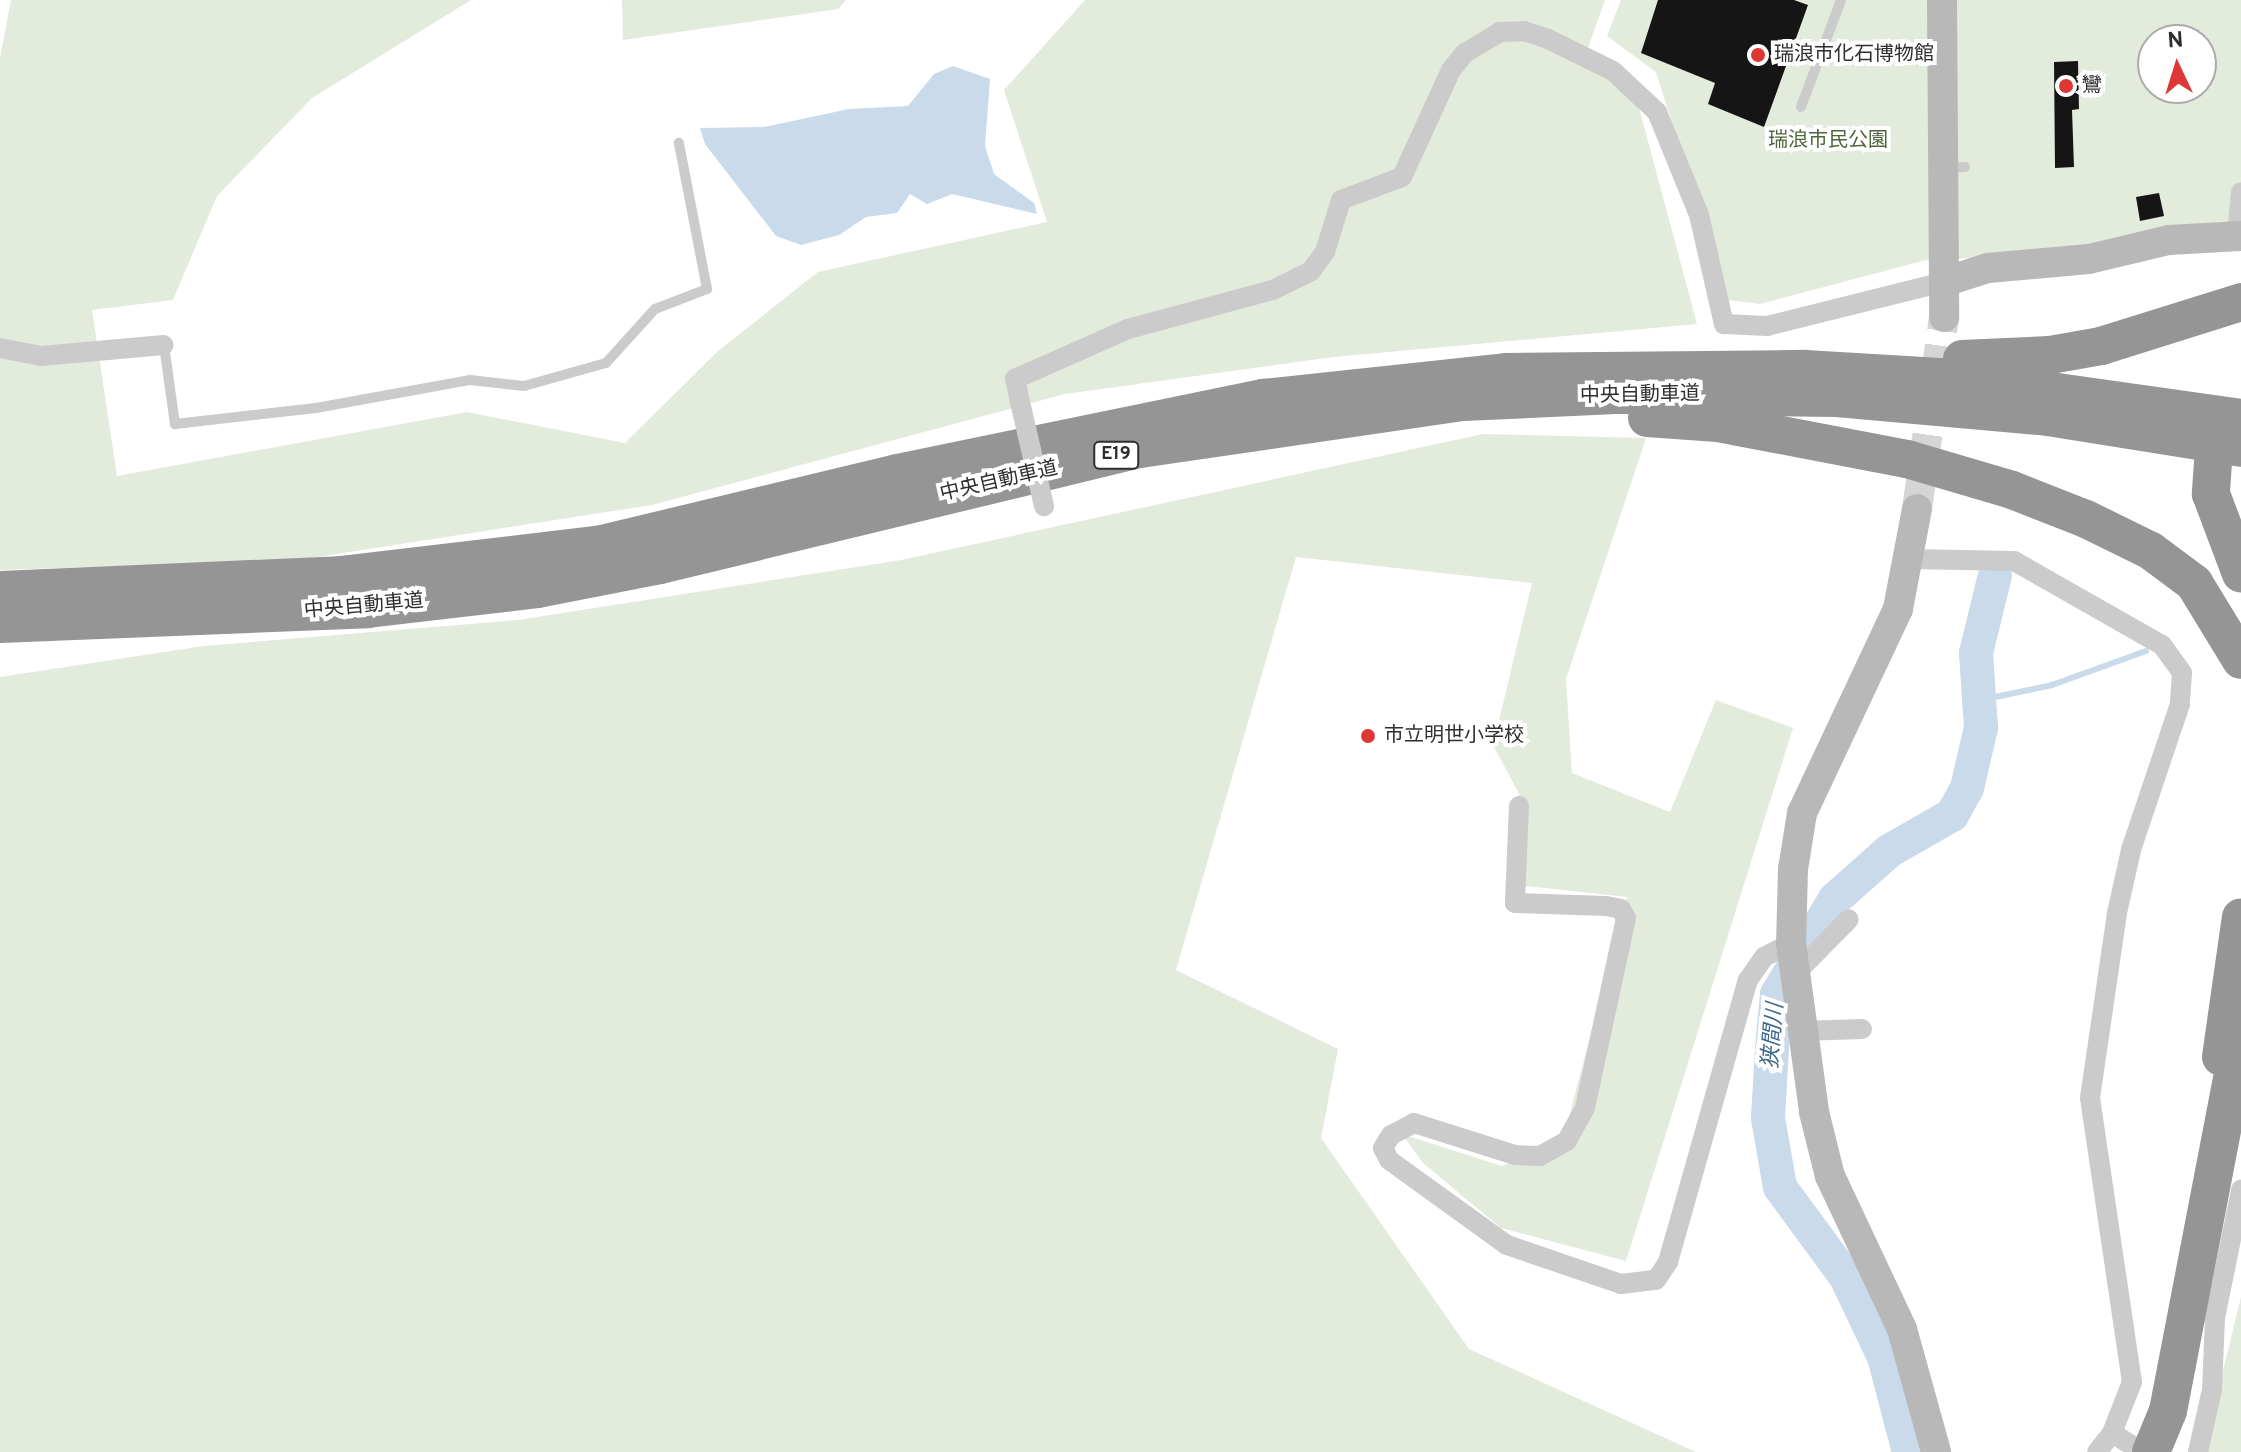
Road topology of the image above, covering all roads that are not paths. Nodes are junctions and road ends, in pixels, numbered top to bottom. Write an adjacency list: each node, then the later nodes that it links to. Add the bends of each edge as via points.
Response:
1 (1841, 0): 3 (lane)
2 (1942, 0): 7 (street, via 1954,168)
3 (1801, 107)
4 (679, 143): 10 (lane, via 707,289 655,309 606,363 524,386 470,380 316,408 175,424)
5 (2241, 192): 6 (street)
6 (2239, 236): 7 (street, via 2169,240 2089,259 1988,268)
7 (1944, 282): 9 (street); 16 (street, bridge, via 1767,326 1724,324 1699,215 1657,112 1613,71 1548,39 1524,31 1500,32 1465,53 1451,70 1402,177 1341,200 1325,252 1311,271 1273,290 1155,319 1015,379)
8 (2241, 302): 12 (highway, via 2101,346 2050,355 1964,359 1755,350 1687,352)
9 (1944, 317)
10 (164, 345): 11 (street, via 41,356)
11 (0, 348)
12 (1581, 368): 13 (highway, 中央自動車道 / E19, via 1805,369); 20 (highway, 中央自動車道 / E19, via 1263,398 897,473 602,544 340,575)
13 (2239, 402)
14 (1236, 433): 15 (highway, 中央自動車道 / E19, via 1463,402 1719,395 1959,407); 21 (highway, 中央自動車道 / E19, via 1125,453 660,565 537,589 368,609); 22 (highway, via 1257,442 1414,423 1600,415 1718,423 1907,459 2012,490 2151,551 2194,583)
15 (2227, 455): 19 (highway, via 2211,494)
16 (1044, 506)
17 (1917, 509): 18 (street)
18 (1909, 559): 26 (street, via 1898,609 1802,813 1793,869); 33 (street, via 2014,561 2162,645 2182,673 2180,704 2131,850 2117,913 2090,1098 2132,1382)
19 (2241, 574)
20 (0, 590)
21 (0, 624)
22 (2241, 660)
23 (1519, 806): 26 (street, via 1515,903 1606,906 1621,909 1626,918 1585,1108 1567,1141 1540,1156 1515,1155 1414,1123 1391,1135 1383,1148 1389,1160 1507,1245 1621,1284 1656,1280 1668,1262 1748,980 1764,957)
24 (2241, 917): 31 (highway, via 2211,1130)
25 (1849, 919): 27 (street)
26 (1791, 943): 27 (street)
27 (1794, 975): 28 (street)
28 (1800, 1024): 29 (street); 35 (street, via 1830,1176 1902,1329)
29 (1862, 1029)
30 (2241, 1031): 31 (highway, via 2223,1131)
31 (2216, 1142): 34 (highway, via 2168,1411)
32 (2241, 1190): 37 (street, via 2215,1318 2212,1390)
33 (2112, 1433): 34 (street); 36 (street)
34 (2143, 1450)
35 (1936, 1452)
36 (2097, 1452)
37 (2198, 1452)

